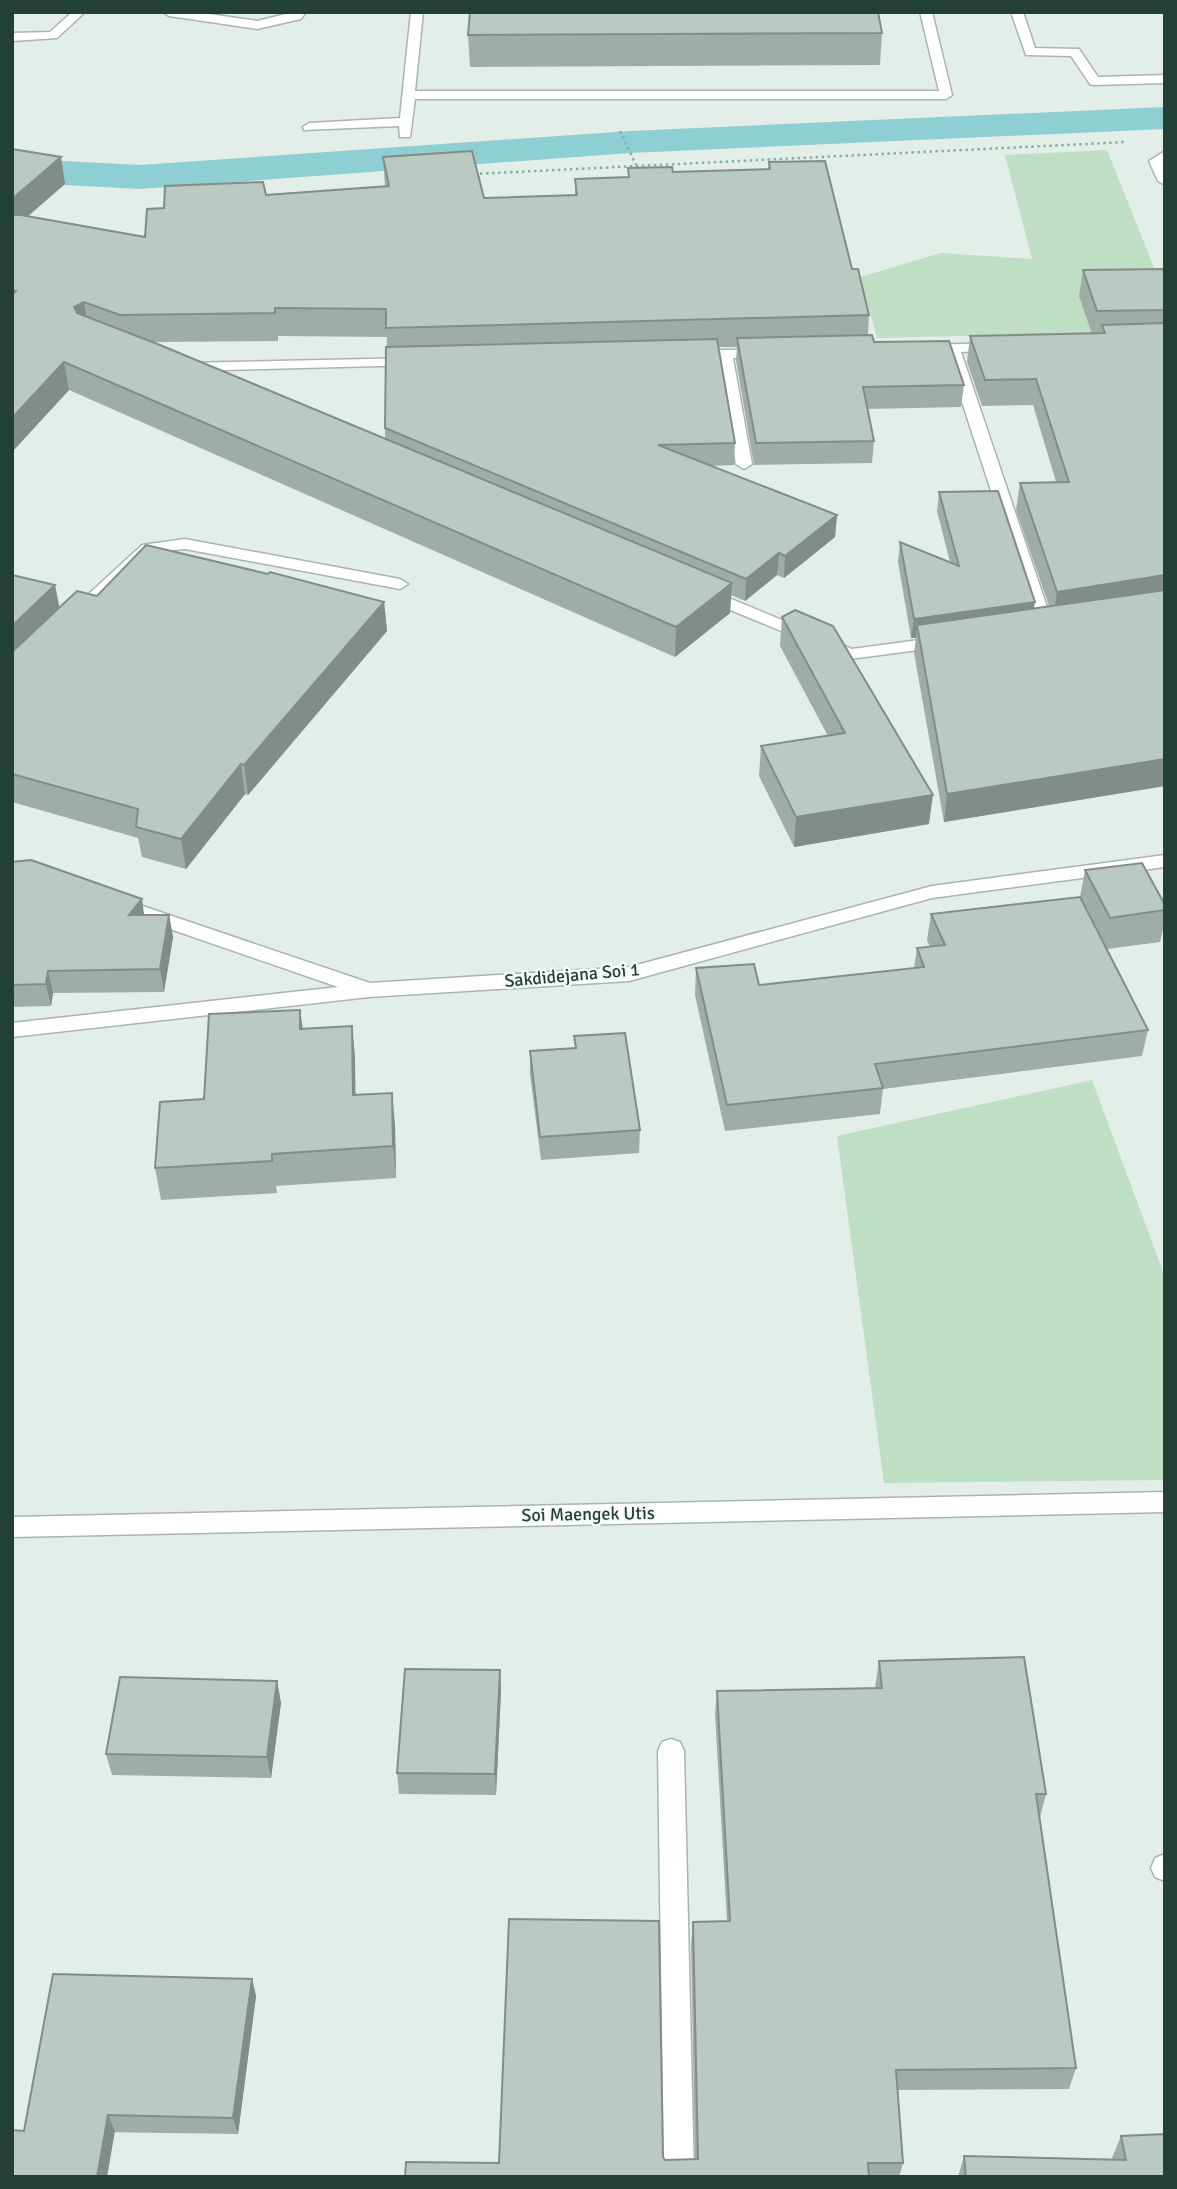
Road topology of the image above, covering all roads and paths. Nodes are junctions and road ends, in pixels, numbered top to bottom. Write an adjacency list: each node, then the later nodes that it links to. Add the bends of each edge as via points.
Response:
1 (79, 12): 7 (street, via 53,36)
2 (169, 12): 3 (street, via 257,25)
3 (300, 12)
4 (417, 12): 9 (street)
5 (926, 12): 9 (street, via 946,94)
6 (1017, 12): 8 (street, via 1030,52 1075,52 1094,81)
7 (12, 37)
8 (1165, 79)
9 (409, 95): 10 (street, via 406,128)
10 (309, 127)
11 (620, 130): 14 (path)
12 (1126, 142): 14 (path)
13 (1165, 155): 16 (street, via 1156,160)
14 (636, 165): 15 (path)
15 (464, 175)
16 (1165, 181)
17 (1019, 346): 18 (street)
18 (951, 348): 19 (street); 29 (street)
19 (912, 349)
20 (778, 353): 21 (street)
21 (725, 354): 22 (street); 25 (street)
22 (669, 355)
23 (434, 361): 24 (street, via 171,368)
24 (209, 384)
25 (744, 464)
26 (400, 584): 28 (street, via 185,544 148,548)
27 (696, 589): 30 (street, via 850,654)
28 (68, 621)
29 (1045, 628)
30 (954, 640)
31 (1165, 861): 33 (street, Sakdidejana Soi 1, via 932,892 629,974)
32 (98, 897): 33 (street)
33 (369, 990): 34 (street, Sakdidejana Soi 1)
34 (12, 1030)
35 (1165, 1502): 36 (street, Soi Maengek Utis)
36 (12, 1527)
37 (671, 1752): 38 (street)
38 (680, 2177)

